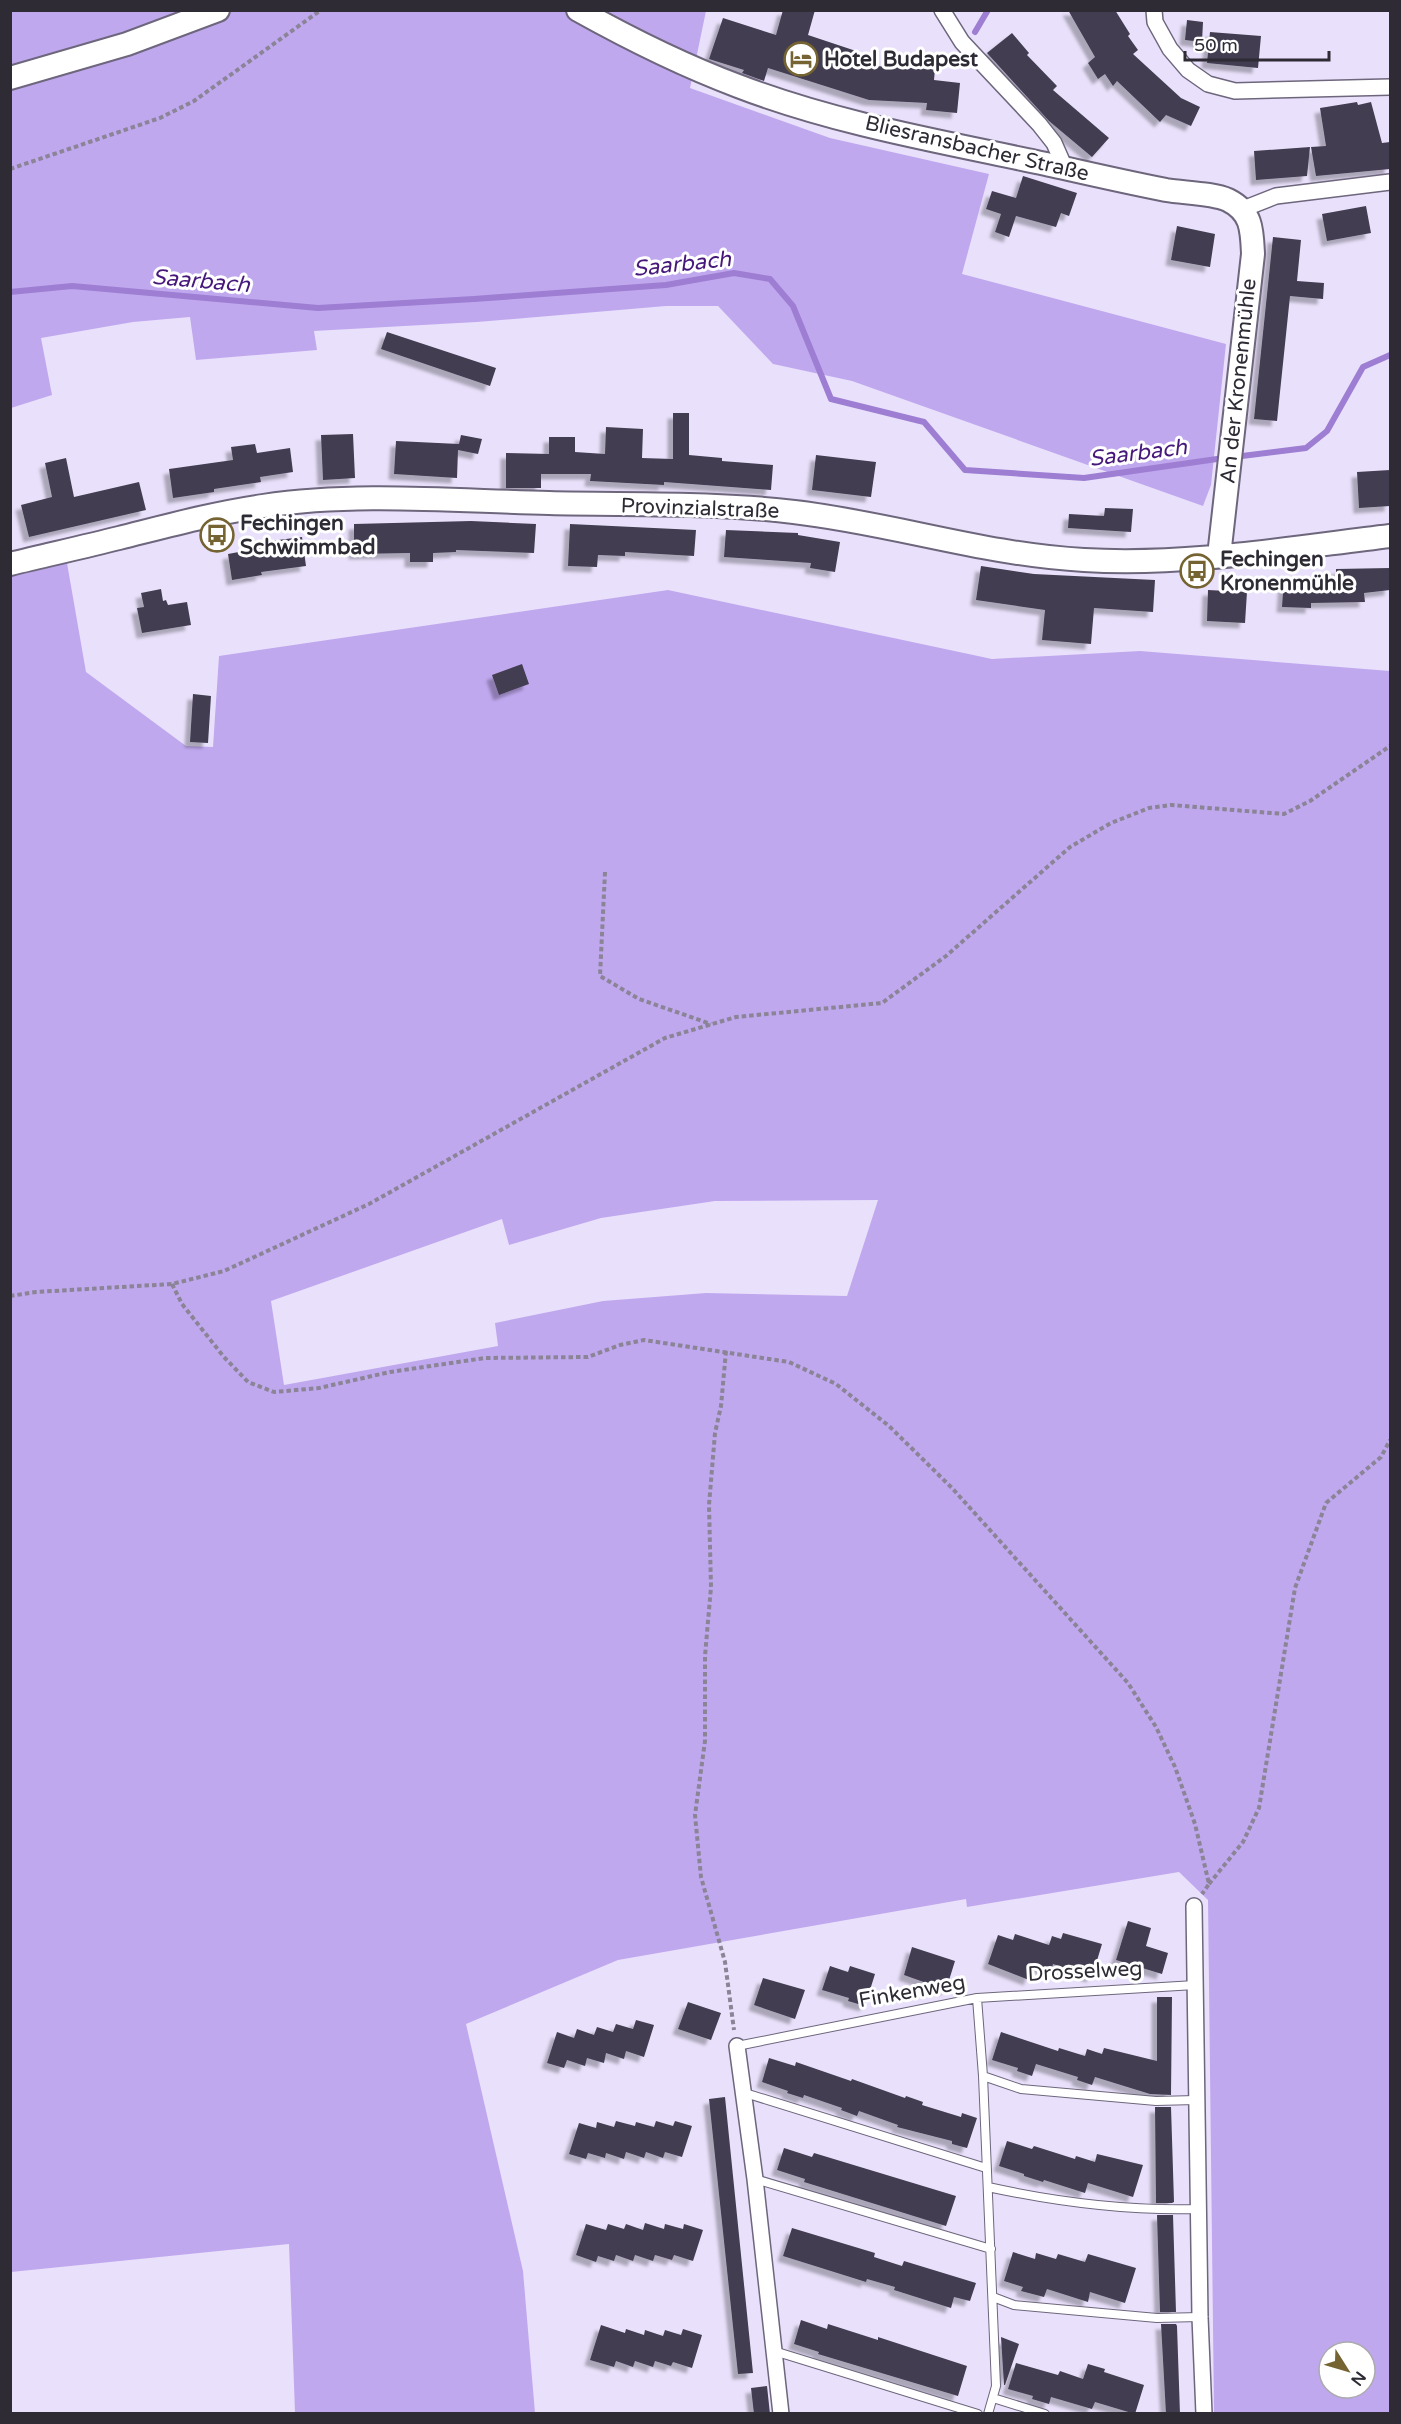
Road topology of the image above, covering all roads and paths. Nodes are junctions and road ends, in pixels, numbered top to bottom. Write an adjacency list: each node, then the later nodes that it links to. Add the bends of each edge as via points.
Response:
1 (218, 10): 6 (main road, via 127,44)
2 (321, 10): 9 (path, via 194,100 160,118)
3 (578, 10): 8 (main road, Bliesransbacher Straße, via 689,66 784,102 873,126)
4 (942, 10): 8 (street, via 962,42 1054,143)
5 (1154, 10): 7 (street, via 1155,22 1170,50 1208,84 1236,91)
6 (10, 78)
7 (1390, 87)
8 (1065, 168): 11 (main road, Bliesransbacher Straße, via 1226,199)
9 (10, 169)
10 (1390, 182): 11 (street, via 1276,196)
11 (1243, 209): 13 (main road, An der Kronenmühle, via 1251,227 1253,254)
12 (1390, 536): 13 (main road, Provinzialstraße)
13 (1219, 556): 14 (main road, Provinzialstraße, via 1083,560 993,549 794,512 390,499 264,506 179,521)
14 (10, 564)
15 (1390, 746): 17 (path, via 1310,801 1284,814 1172,805 1149,808 1111,823 1070,847 946,956 882,1003 736,1017)
16 (605, 872): 17 (path, via 600,976 639,999)
17 (711, 1024): 18 (path, via 665,1038 369,1204 224,1271)
18 (172, 1284): 19 (path); 20 (path, via 182,1304 224,1357 248,1382 274,1392 319,1388 390,1372 485,1358 588,1357 644,1340)
19 (10, 1296)
20 (726, 1352): 22 (path, via 789,1362 836,1384 889,1426 976,1515 1128,1683 1156,1727 1196,1824); 26 (path, via 710,1505 705,1741 695,1815 701,1877 725,1962)
21 (1390, 1440): 22 (path, via 1381,1457 1326,1503 1295,1588 1259,1808 1243,1842)
22 (1209, 1884): 23 (path)
23 (1194, 1906): 24 (street)
24 (1195, 1985): 25 (lane, Drosselweg); 29 (street)
25 (977, 1998): 26 (lane, Finkenweg); 27 (lane, Finkenweg)
26 (736, 2046): 28 (street)
27 (983, 2076): 29 (lane, via 1021,2089 1156,2101); 30 (lane, Finkenweg)
28 (745, 2093): 30 (lane); 31 (street)
29 (1196, 2100): 33 (street)
30 (986, 2168): 32 (lane, Finkenweg)
31 (755, 2179): 34 (lane); 37 (street)
32 (988, 2187): 33 (lane, via 1157,2211); 34 (lane, Finkenweg)
33 (1198, 2209): 36 (street)
34 (991, 2249): 35 (lane, Finkenweg)
35 (993, 2297): 36 (lane, via 1014,2305 1157,2318); 38 (lane, Finkenweg)
36 (1200, 2317): 43 (street)
37 (774, 2351): 39 (street); 40 (lane)
38 (993, 2398): 41 (lane, Finkenweg); 42 (lane)
39 (781, 2414)
40 (978, 2414)
41 (988, 2414)
42 (1046, 2414)
43 (1204, 2414)

